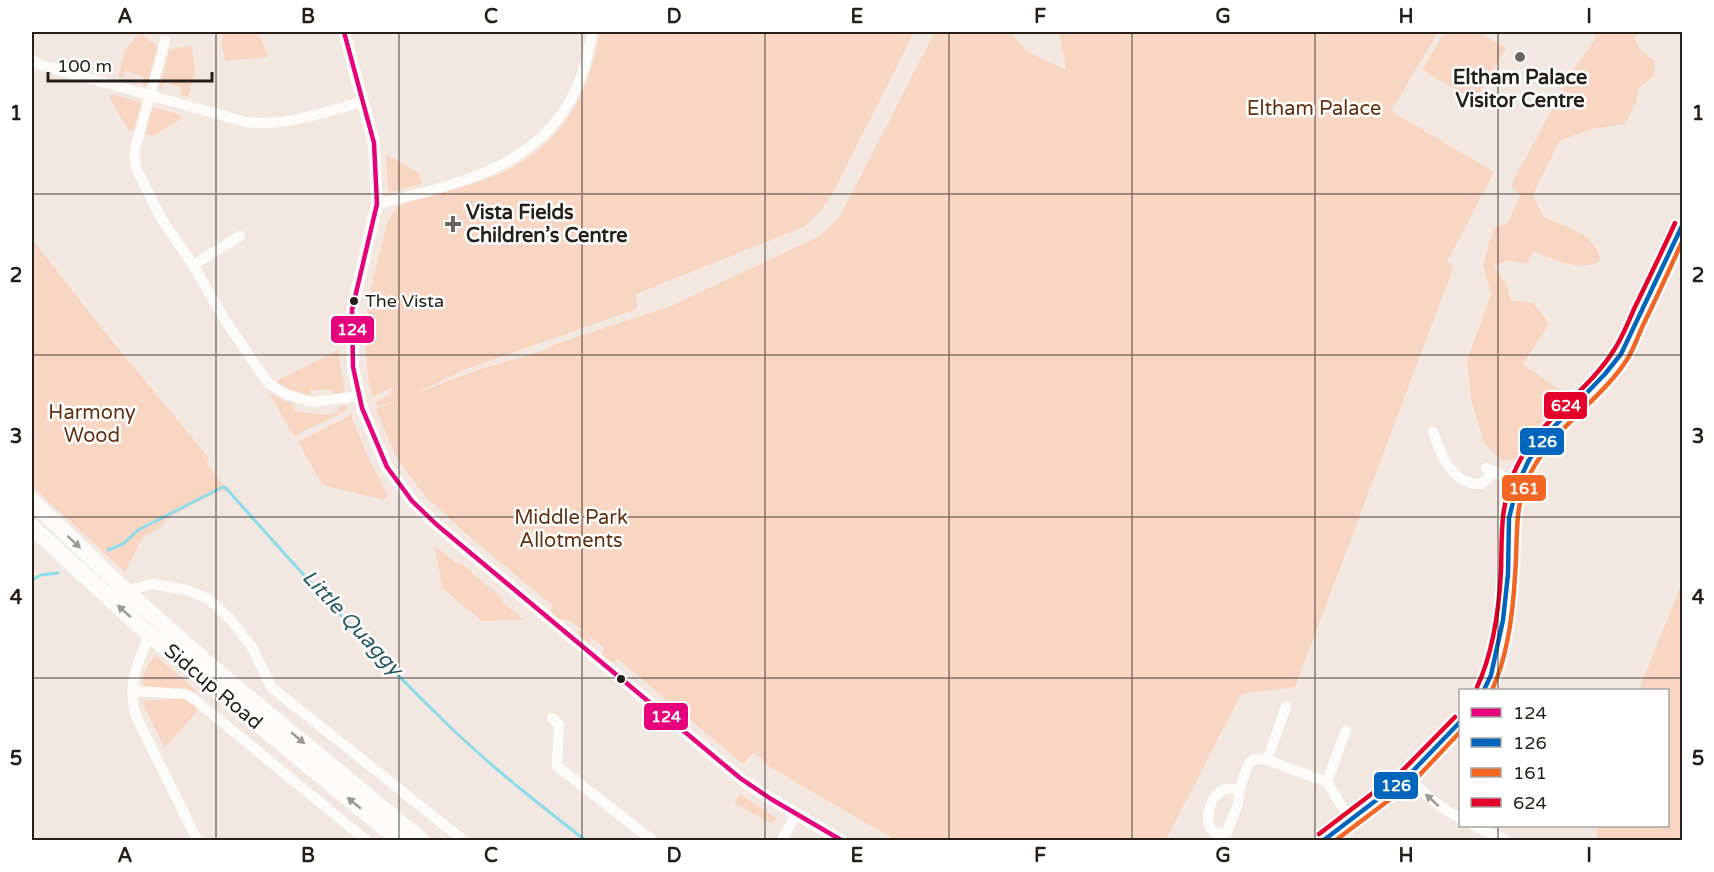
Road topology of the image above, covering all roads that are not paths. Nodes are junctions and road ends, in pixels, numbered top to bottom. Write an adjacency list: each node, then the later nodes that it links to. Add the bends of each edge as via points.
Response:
1 (344, 32): 6 (street)
2 (592, 32): 7 (street, via 571,100 520,155 484,174)
3 (165, 41): 5 (street)
4 (32, 60): 5 (street)
5 (150, 95): 6 (street, via 259,124 290,121); 10 (street, via 134,153 136,168 160,218)
6 (362, 102): 7 (street, via 374,143)
7 (377, 204): 11 (street, via 352,310 352,367)
8 (1683, 226): 13 (main road, via 1621,354 1548,434)
9 (240, 236): 10 (street)
10 (193, 265): 11 (street, via 268,383 286,394 313,402)
11 (358, 396): 28 (street, via 387,467 412,501 741,778)
12 (1433, 432): 13 (street, via 1444,461 1458,477 1470,484 1481,484 1490,470)
13 (1518, 483): 18 (main road, via 1509,518 1503,620)
14 (32, 501): 16 (main road, Sidcup Road, one-way to 16)
15 (32, 527): 17 (main road, Sidcup Road, one-way to 15)
16 (126, 591): 35 (main road, Sidcup Road, one-way to 35); 36 (street, Sidcup Road, via 152,584 209,599 252,647 271,687)
17 (150, 635): 19 (street); 34 (main road, Sidcup Road, one-way to 17)
18 (1484, 689)
19 (132, 691): 32 (street, via 137,718); 33 (street, Sidcup Road, via 186,694)
20 (1286, 707): 24 (street)
21 (552, 718): 37 (street, via 559,725 557,766)
22 (1459, 724): 25 (main road)
23 (1346, 730): 26 (street)
24 (1267, 760): 26 (street); 27 (street, via 1250,762)
25 (1408, 776): 29 (street, one-way to 25, via 1443,810); 30 (main road)
26 (1327, 782): 30 (street)
27 (1239, 791): 27 (street, via 1227,832 1216,833 1207,822 1209,811 1220,791 1231,787)
28 (796, 814): 38 (street); 39 (street)
29 (1459, 817)
30 (1350, 820): 40 (main road)
31 (1479, 827): 41 (street)
32 (197, 840)
33 (366, 840)
34 (399, 840)
35 (421, 840)
36 (463, 840)
37 (652, 840)
38 (782, 840)
39 (841, 840)
40 (1324, 840)
41 (1506, 840)

